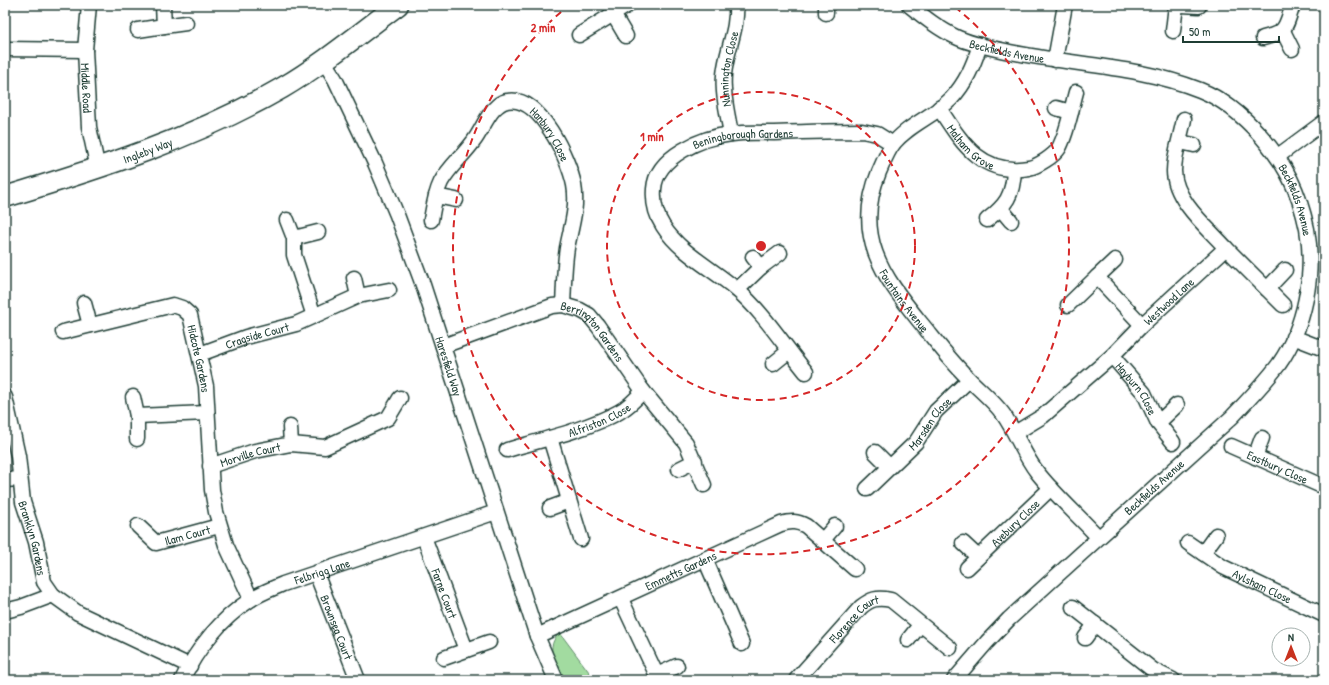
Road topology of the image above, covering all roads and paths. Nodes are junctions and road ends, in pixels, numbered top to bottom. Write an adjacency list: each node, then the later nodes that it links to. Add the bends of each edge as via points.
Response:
1 (89, 5): 24 (street, Middle Road)
2 (163, 5): 14 (street)
3 (398, 5): 26 (street)
4 (628, 5): 12 (street)
5 (736, 5): 33 (street, Nunnington Close, via 737,16 723,87)
6 (910, 5): 21 (street, Beckfields Avenue, via 956,37)
7 (1065, 5): 25 (street)
8 (1176, 5): 16 (street)
9 (1182, 5): 11 (street)
10 (1293, 5): 17 (street)
11 (1198, 6)
12 (613, 14): 18 (street); 19 (street)
13 (186, 23): 14 (street)
14 (164, 26): 15 (street)
15 (138, 30)
16 (1173, 31)
17 (1283, 31): 20 (street); 23 (street)
18 (580, 35)
19 (626, 36)
20 (1263, 38)
21 (980, 45): 25 (street, Beckfields Avenue); 28 (street, Fountains Avenue, via 966,79 950,100)
22 (5, 49): 24 (street)
23 (1292, 49)
24 (85, 50): 38 (street, Middle Road, via 89,127)
25 (1055, 60): 37 (street, Beckfields Avenue, via 1168,79 1201,90 1248,121)
26 (320, 63): 38 (street, Ingleby Way, via 283,87 199,130); 69 (street, Haresfield Way, via 335,79 395,208)
27 (1076, 92): 30 (street, Malham Grove)
28 (939, 108): 35 (street, Fountains Avenue); 39 (street, Malham Grove, via 962,142 977,156 998,168)
29 (1056, 108): 30 (street)
30 (1071, 112): 39 (street, Malham Grove, via 1058,149 1036,167)
31 (1184, 119): 34 (street)
32 (1324, 122): 37 (street)
33 (731, 134): 35 (street, Beningborough Gardens, via 862,131 877,134); 58 (street, Beningborough Gardens, via 690,147 668,160 656,176 654,199 659,219 670,236)
34 (1180, 142): 36 (street); 50 (street, via 1175,165 1175,182 1184,201)
35 (893, 144): 76 (street, Fountains Avenue, via 872,193 869,212 874,251 888,280)
36 (1194, 145)
37 (1278, 156): 68 (street, Beckfields Avenue, via 1294,184 1303,212 1310,257 1307,296)
38 (98, 169): 41 (street, Ingleby Way)
39 (1014, 170): 43 (street, Malham Grove, via 1010,196)
40 (436, 196): 42 (street); 45 (street, Hanbury Close); 63 (street, Hanbury Close, via 446,172 472,144 500,104 506,101 528,106 560,145 574,185 574,219 566,257)
41 (5, 197)
42 (456, 200)
43 (1001, 209): 46 (street, Malham Grove); 47 (street)
44 (287, 220): 49 (street)
45 (431, 220)
46 (987, 220)
47 (1011, 221)
48 (318, 232): 49 (street)
49 (294, 238): 64 (street, via 294,255)
50 (1226, 248): 56 (street); 66 (street, Westwood Lane)
51 (780, 253): 58 (street, via 757,262)
52 (1114, 260): 54 (street)
53 (1285, 270): 56 (street)
54 (1097, 276): 61 (street); 66 (street)
55 (354, 278): 59 (street)
56 (1267, 289): 62 (street)
57 (389, 290): 59 (street, Cragside Court)
58 (737, 290): 71 (street, Beningborough Gardens, via 771,326)
59 (358, 296): 64 (street, Cragside Court)
60 (84, 303): 65 (street)
61 (1068, 305)
62 (1283, 305)
63 (562, 306): 69 (street, Berrington Gardens, via 552,306); 77 (street, Berrington Gardens, via 573,307 589,315)
64 (314, 316): 72 (street, Cragside Court)
65 (90, 325): 67 (street, Hidcote Gardens); 72 (street, Hidcote Gardens, via 173,305 190,315)
66 (1142, 325): 73 (street, Westwood Lane)
67 (63, 332)
68 (1293, 338): 70 (street); 114 (street, Beckfields Avenue, via 1279,363 1232,417)
69 (443, 346): 108 (street, Haresfield Way)
70 (1324, 349)
71 (789, 351): 74 (street); 75 (street, Beningborough Gardens)
72 (200, 354): 82 (street, Hidcote Gardens, via 206,386)
73 (1112, 356): 84 (street, Hayburn Close, via 1144,394); 86 (street, Westwood Lane, via 1043,416)
74 (773, 364)
75 (806, 372)
76 (969, 380): 86 (street, Fountains Avenue, via 1003,414); 98 (street, Marsden Close, via 936,411 916,442)
77 (643, 391): 88 (street, Alfriston Close, via 620,412); 96 (street, Berrington Gardens, via 678,431)
78 (5, 397): 100 (street, Branklyn Gardens, via 14,434)
79 (133, 397): 83 (street)
80 (400, 398): 91 (street, Morville Court, via 388,418 325,447)
81 (1177, 405): 84 (street, Hayburn Close)
82 (207, 413): 83 (street); 97 (street, Hidcote Gardens)
83 (137, 416): 87 (street)
84 (1158, 423): 90 (street, Hayburn Close)
85 (290, 427): 91 (street, Morville Court)
86 (1015, 433): 104 (street, Fountains Avenue, via 1036,471)
87 (137, 438)
88 (550, 438): 93 (street, Alfriston Close); 106 (street)
89 (1262, 438): 95 (street)
90 (1173, 442)
91 (291, 444): 97 (street, Morville Court, via 255,451)
92 (1231, 446): 95 (street, Eastbury Close)
93 (507, 450)
94 (875, 452): 98 (street)
95 (1255, 457): 103 (street, Eastbury Close)
96 (695, 461): 99 (street); 102 (street, Berrington Gardens)
97 (210, 466): 110 (street, Hidcote Gardens)
98 (889, 466): 105 (street, Marsden Close)
99 (679, 469)
100 (20, 479): 101 (street); 125 (street, Branklyn Gardens, via 23,502 36,542 44,582)
101 (5, 480)
102 (704, 485)
103 (1324, 487)
104 (1051, 488): 114 (street, Fountains Avenue); 120 (street, Avebury Close)
105 (867, 489)
106 (569, 501): 107 (street); 115 (street)
107 (550, 508)
108 (496, 512): 113 (street, Felbrigg Lane); 133 (street, Haresfield Way)
109 (138, 526): 110 (street, Ilam Court, via 156,544)
110 (219, 526): 126 (street, Hidcote Gardens)
111 (835, 526): 116 (street)
112 (1216, 535): 119 (street)
113 (424, 537): 124 (street, Felbrigg Lane); 139 (street, Farne Court)
114 (1098, 537): 148 (street, Beckfields Avenue, via 986,642)
115 (582, 539)
116 (823, 540): 121 (street, Emmetts Gardens, via 799,522 790,521); 123 (street, Emmetts Gardens)
117 (963, 543): 120 (street)
118 (1188, 543): 119 (street, Aylsham Close)
119 (1203, 553): 130 (street, Aylsham Close, via 1223,567)
120 (978, 557): 122 (street, Avebury Close)
121 (705, 559): 127 (street, Emmetts Gardens); 137 (street, via 726,621)
122 (967, 568)
123 (855, 569)
124 (316, 573): 126 (street, Felbrigg Lane, via 283,584); 145 (street, Brownsea Court)
125 (53, 595): 129 (street); 141 (street, Branklyn Gardens, via 78,613)
126 (251, 599): 141 (street, Felbrigg Lane, via 222,622)
127 (621, 599): 133 (street, Emmetts Gardens); 143 (street)
128 (1073, 607): 131 (street)
129 (5, 611)
130 (1324, 615)
131 (1095, 624): 134 (street); 149 (street, via 1153,670)
132 (920, 625): 135 (street); 138 (street, Florence Court); 147 (street, Florence Court, via 891,600 871,599 860,607)
133 (537, 636): 146 (street, Haresfield Way)
134 (1085, 638)
135 (908, 640)
136 (489, 642): 139 (street)
137 (742, 644)
138 (950, 648)
139 (466, 650): 140 (street)
140 (444, 658)
141 (190, 666): 144 (street, Felbrigg Lane)
142 (677, 666): 143 (street)
143 (658, 678)
144 (182, 680)
145 (358, 680)
146 (556, 680)
147 (796, 680)
148 (954, 680)
149 (1173, 680)

